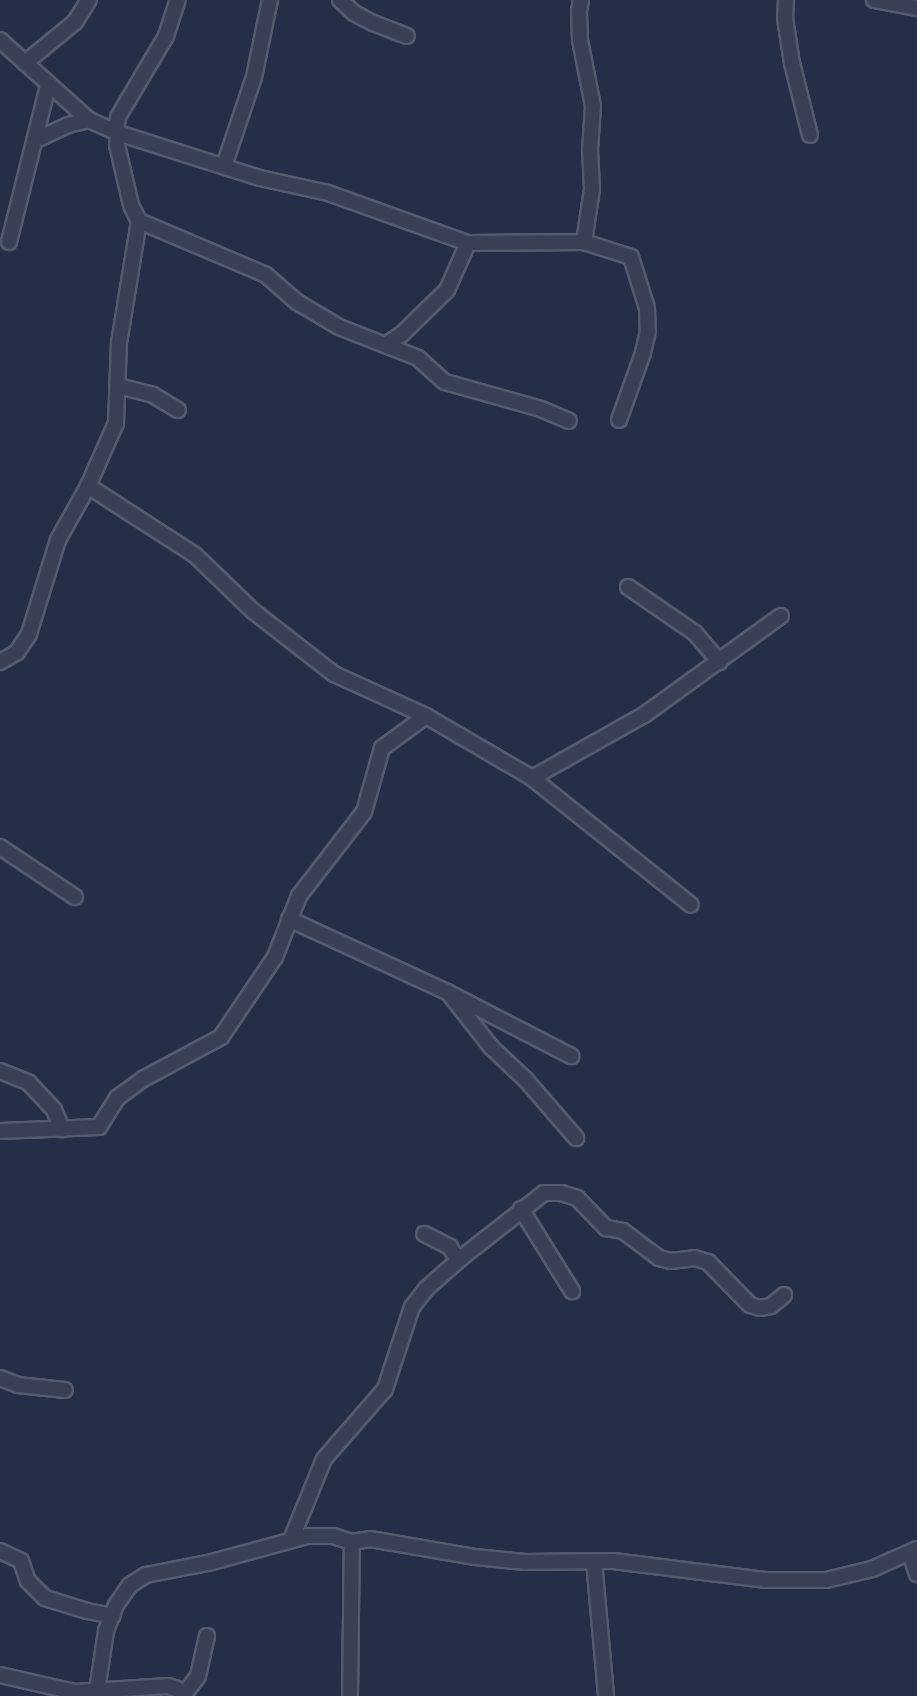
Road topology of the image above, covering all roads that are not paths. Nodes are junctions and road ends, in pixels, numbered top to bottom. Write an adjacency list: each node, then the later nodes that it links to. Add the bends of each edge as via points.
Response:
1 (89, 0): 11 (street, via 75,22)
2 (178, 0): 14 (street, via 166,36 118,117)
3 (270, 0): 17 (street, via 254,77)
4 (340, 0): 9 (street, via 354,13)
5 (582, 0): 20 (street, via 580,40 593,105 592,189)
6 (786, 0): 15 (street, via 792,63)
7 (873, 0): 8 (street)
8 (917, 8)
9 (407, 36)
10 (0, 40): 11 (street)
11 (25, 63): 12 (street)
12 (48, 86): 13 (street); 16 (street)
13 (89, 120): 14 (street); 16 (street)
14 (117, 132): 17 (street); 18 (street, via 131,205)
15 (810, 135)
16 (34, 141): 19 (street)
17 (224, 166): 21 (street, via 328,193)
18 (139, 221): 22 (street, via 266,275 297,302 339,327); 23 (street, via 120,343)
19 (9, 242)
20 (584, 242): 21 (street); 25 (street, via 631,256 647,308 644,353)
21 (468, 243): 22 (street, via 447,290 402,334)
22 (385, 345): 26 (street, via 418,358 445,382 541,409)
23 (118, 386): 24 (street, via 153,395); 27 (street, via 116,423)
24 (178, 410)
25 (619, 420)
26 (569, 421)
27 (88, 486): 30 (street, via 58,540 28,633 16,652); 32 (street, via 195,555 253,611 334,674)
28 (628, 587): 31 (street, via 695,633)
29 (781, 616): 31 (street)
30 (0, 662)
31 (718, 662): 33 (street, via 644,715)
32 (426, 716): 33 (street); 37 (street, via 382,748 364,812 299,896)
33 (532, 778): 36 (street)
34 (0, 847): 35 (street)
35 (75, 897)
36 (691, 905)
37 (289, 919): 38 (street); 41 (street, via 275,957 221,1037 142,1079 117,1098 99,1127)
38 (447, 992): 39 (street); 43 (street, via 491,1047 526,1080)
39 (571, 1056)
40 (0, 1071): 41 (street, via 28,1083 54,1110)
41 (62, 1129): 42 (street)
42 (0, 1131)
43 (576, 1138)
44 (521, 1209): 46 (street); 47 (street); 48 (street, via 544,1193 577,1198 606,1228 623,1231 659,1258 708,1262 750,1305 771,1306)
45 (424, 1234): 46 (street, via 450,1247)
46 (461, 1258): 51 (street, via 412,1307 385,1389 324,1459)
47 (572, 1291)
48 (784, 1295)
49 (0, 1378): 50 (street, via 18,1385)
50 (65, 1390)
51 (291, 1540): 52 (street, via 333,1536); 57 (street, via 146,1575 130,1586)
52 (352, 1542): 55 (street, via 370,1539 515,1561); 62 (street)
53 (0, 1551): 57 (street, via 21,1561 28,1581 45,1598)
54 (913, 1551): 55 (street, via 872,1569 826,1580 765,1580); 56 (street)
55 (594, 1561): 63 (street)
56 (917, 1574)
57 (112, 1616): 60 (street, via 106,1631)
58 (207, 1636): 61 (street, via 198,1676)
59 (0, 1675): 60 (street, via 57,1690)
60 (104, 1692): 61 (street, via 172,1687)
61 (182, 1696)
62 (350, 1696)
63 (606, 1696)

